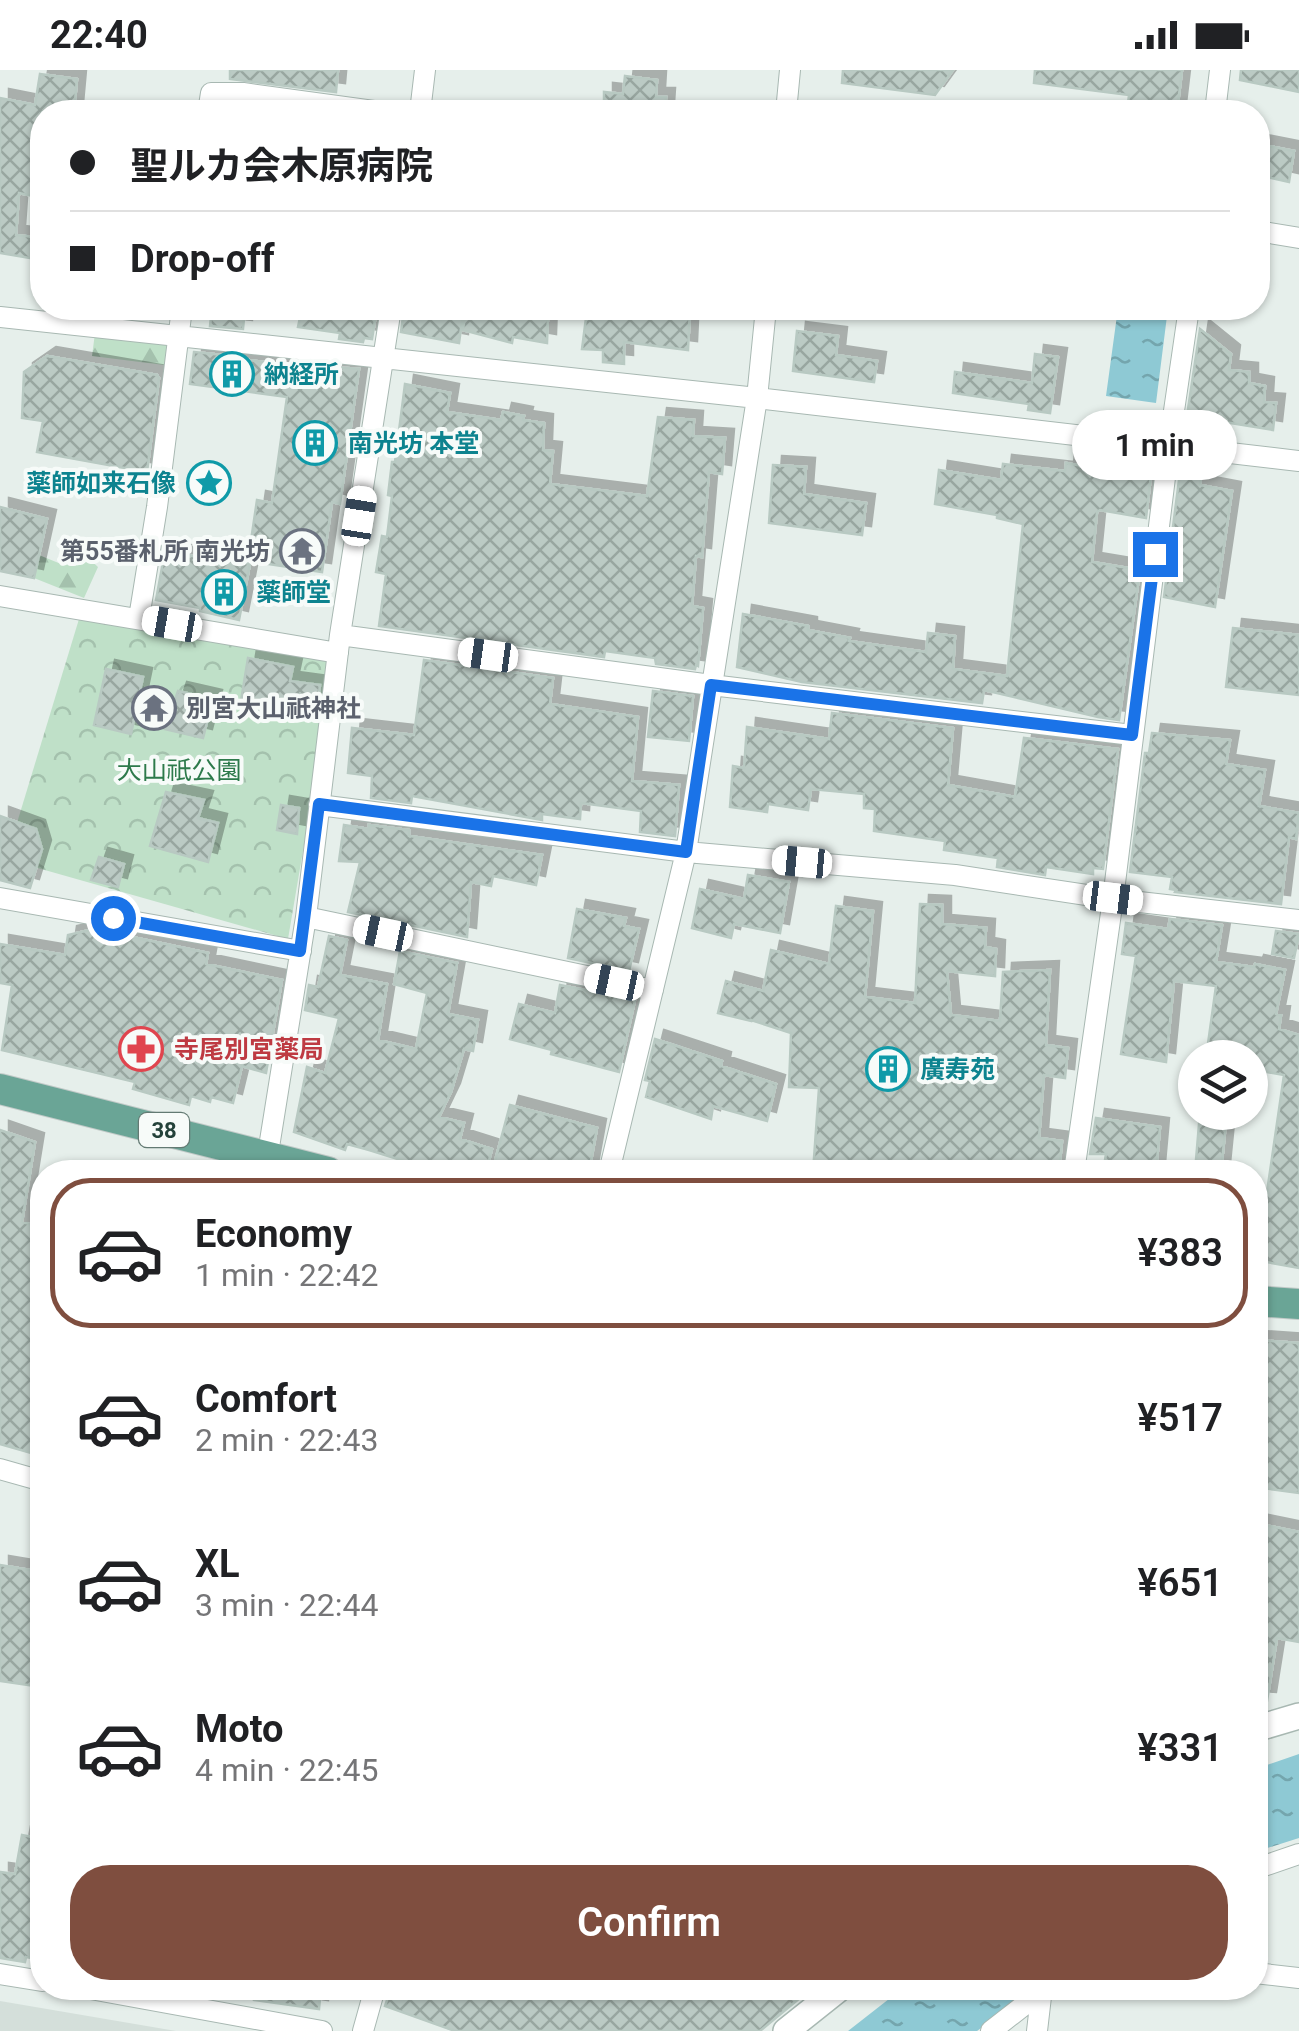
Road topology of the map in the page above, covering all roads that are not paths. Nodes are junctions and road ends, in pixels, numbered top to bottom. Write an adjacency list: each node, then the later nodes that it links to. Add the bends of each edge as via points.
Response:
1 (424, 70): 6 (street)
2 (790, 70): 7 (street)
3 (1220, 70): 8 (street)
4 (209, 100): 5 (street, via 210,93 243,93)
5 (294, 100)
6 (421, 100)
7 (787, 100)
8 (1216, 100)
9 (1270, 233): 10 (street)
10 (1299, 238)
11 (0, 318): 16 (street)
12 (180, 320): 16 (street)
13 (389, 320): 17 (street)
14 (765, 320): 18 (street)
15 (1187, 320): 19 (street)
16 (178, 338): 17 (street); 22 (street)
17 (383, 359): 18 (street); 23 (street)
18 (757, 398): 19 (street); 24 (street)
19 (1169, 445): 20 (street); 25 (street)
20 (1299, 461)
21 (0, 596): 22 (street)
22 (139, 618): 23 (street)
23 (339, 644): 24 (street); 26 (street)
24 (711, 685): 25 (street); 27 (street)
25 (1132, 735): 29 (street)
26 (319, 804): 27 (street); 30 (street)
27 (686, 852): 29 (street, via 955,875); 33 (street)
28 (0, 898): 32 (street)
29 (1113, 898): 31 (street); 38 (street)
30 (306, 917): 32 (street); 33 (street)
31 (1299, 920)
32 (300, 951): 36 (street)
33 (653, 990): 37 (street)
34 (0, 1089): 35 (main road, 38)
35 (252, 1160)
36 (267, 1160)
37 (612, 1160)
38 (1076, 1160)
39 (1268, 1302): 40 (main road)
40 (1299, 1304)
41 (0, 1469): 42 (street)
42 (30, 1478)
43 (1299, 1716): 44 (street)
44 (1268, 1725)
45 (1299, 1854): 46 (street)
46 (1268, 1865)
47 (0, 1974): 50 (street)
48 (1268, 1974): 49 (street)
49 (1299, 1978)
50 (30, 1979)
51 (181, 2000): 56 (street)
52 (372, 2000): 57 (street)
53 (825, 2000): 58 (street)
54 (1029, 2000): 59 (street)
55 (1042, 2000): 60 (street)
56 (322, 2031)
57 (363, 2031)
58 (786, 2031)
59 (991, 2031)
60 (1038, 2031)

